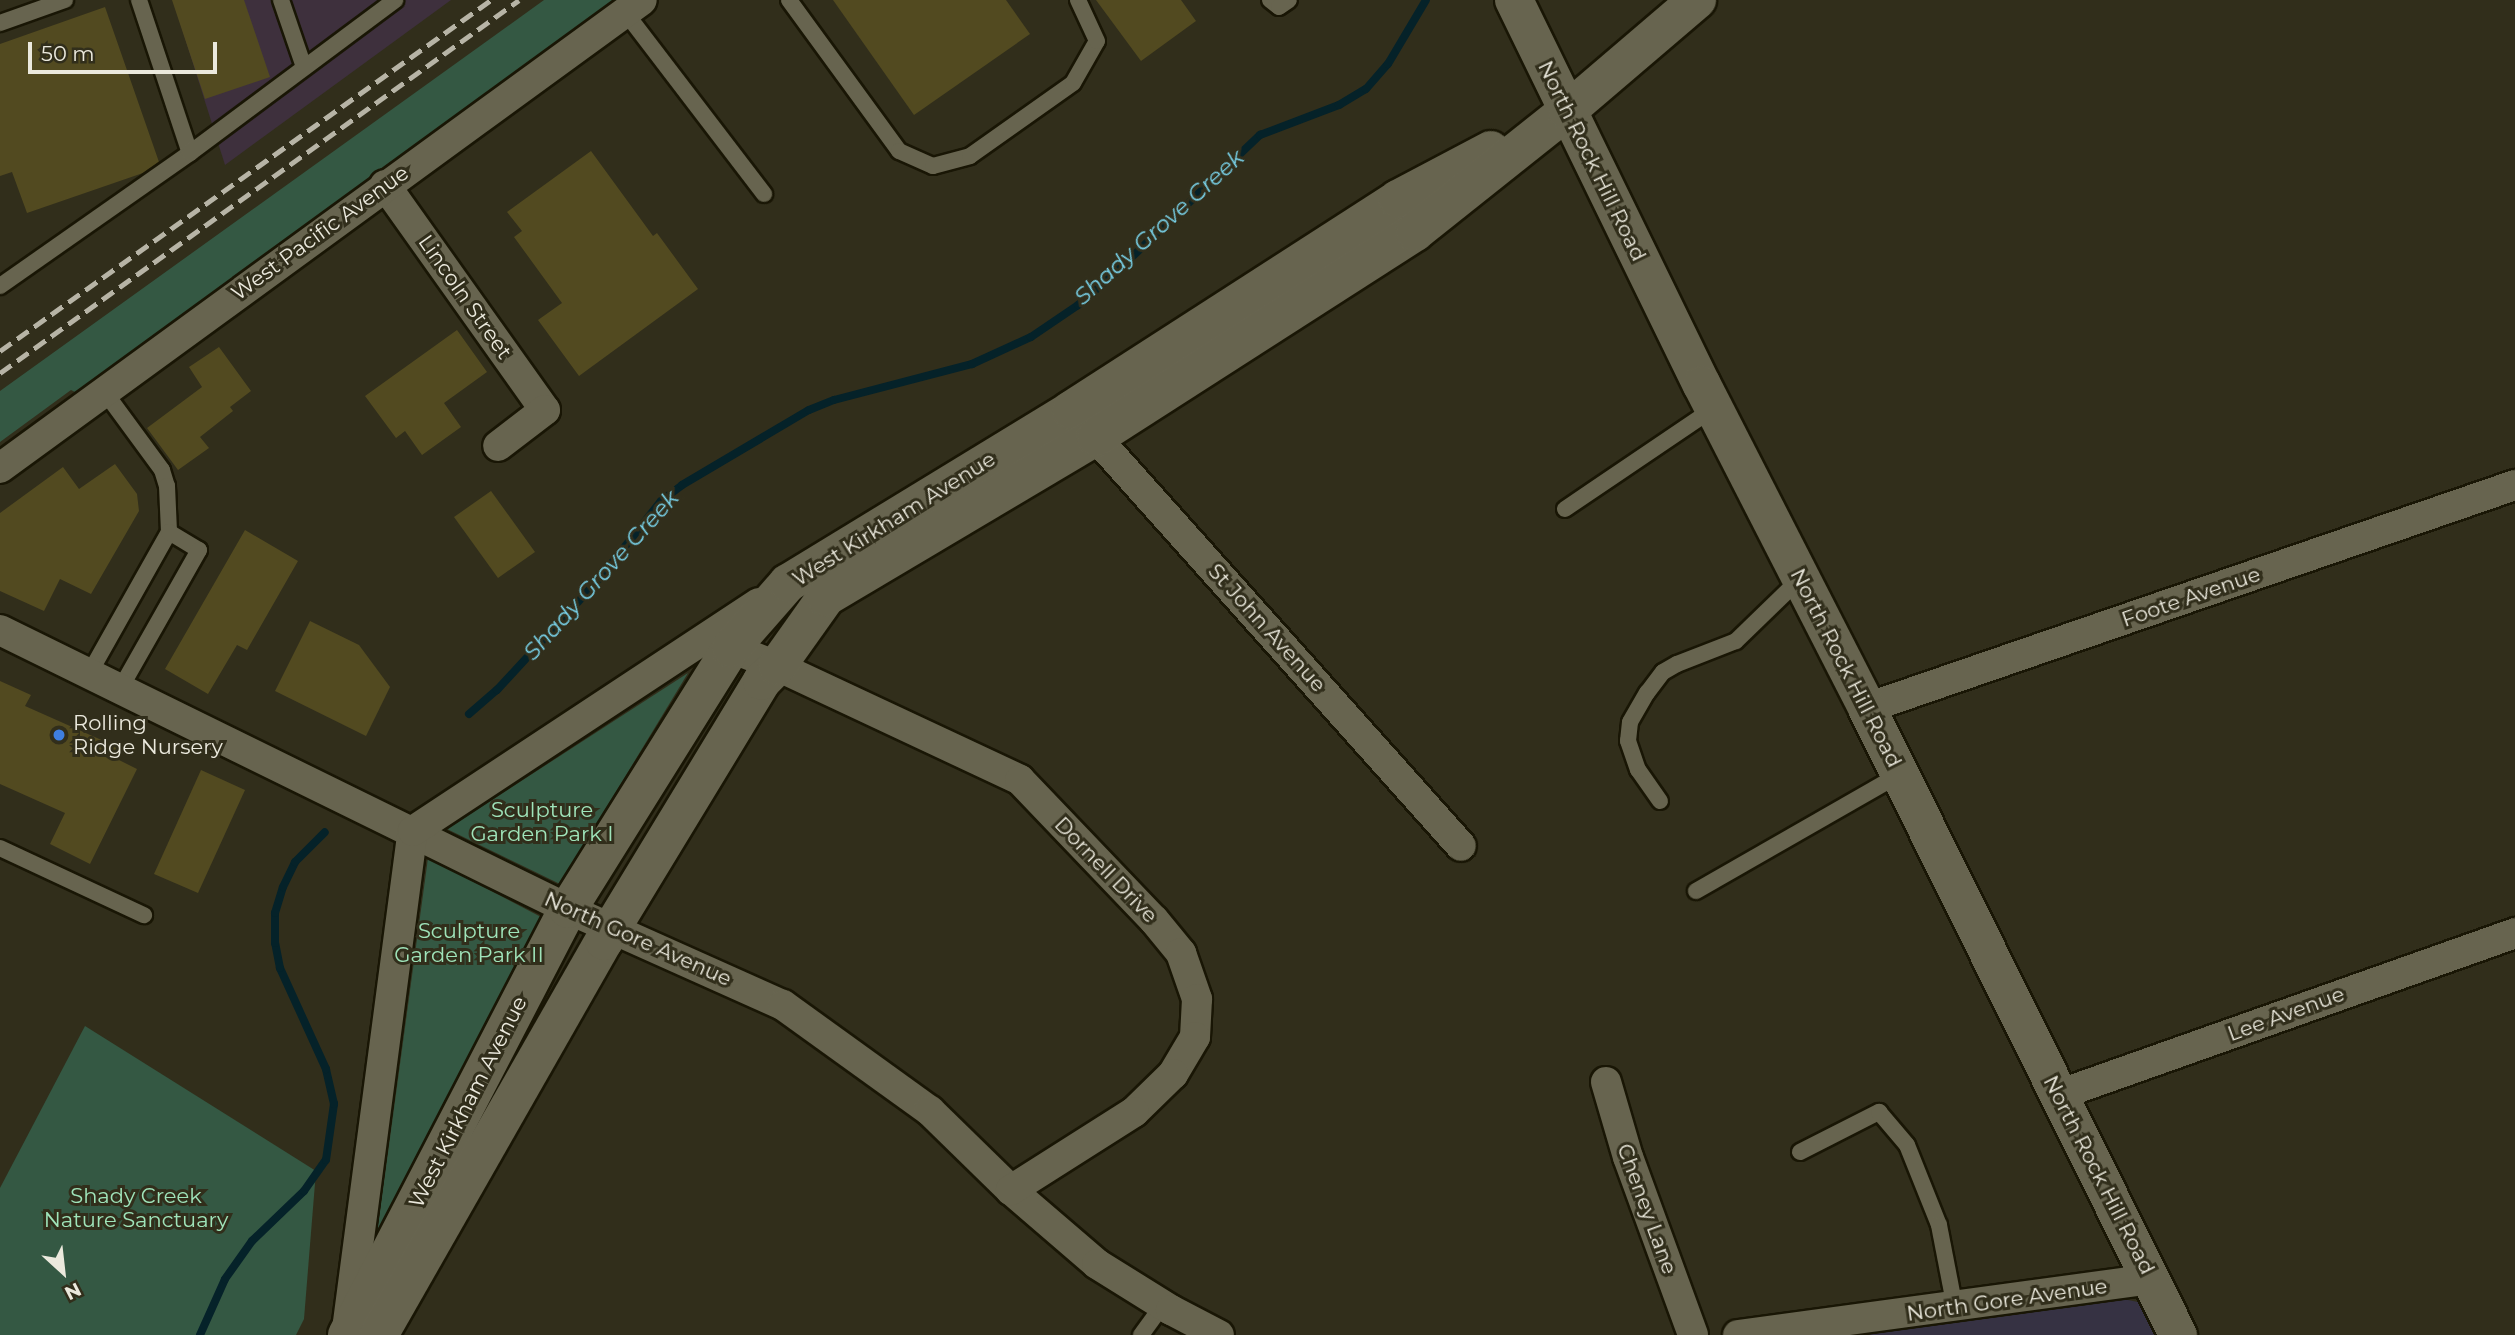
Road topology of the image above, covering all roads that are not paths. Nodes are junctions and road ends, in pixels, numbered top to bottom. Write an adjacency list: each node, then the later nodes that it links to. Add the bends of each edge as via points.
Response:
1 (65, 0): 12 (lane)
2 (139, 0): 15 (lane)
3 (281, 0): 13 (lane)
4 (395, 0): 13 (lane)
5 (789, 0): 6 (lane, via 899,151 933,166 970,156 1073,83 1097,41)
6 (1078, 0)
7 (1270, 0): 8 (lane, via 1279,7)
8 (1289, 0)
9 (1514, 0): 14 (street, North Rock Hill Road)
10 (1697, 0): 14 (street, West Kirkham Avenue)
11 (634, 6): 16 (street, West Pacific Avenue); 17 (lane)
12 (0, 23)
13 (304, 67): 15 (lane)
14 (1567, 111): 20 (street, North Rock Hill Road); 21 (street, West Kirkham Avenue, via 1398,199)
15 (190, 153): 18 (lane)
16 (385, 185): 19 (street, West Pacific Avenue); 22 (street, Lincoln Street, via 545,410)
17 (764, 194)
18 (0, 286)
19 (104, 391): 23 (street, West Pacific Avenue); 26 (lane, via 162,470)
20 (1714, 408): 25 (lane); 27 (street, North Rock Hill Road)
21 (1084, 424): 28 (street, West Kirkham Avenue); 31 (street, West Kirkham Avenue, via 826,597); 38 (street, St John Avenue)
22 (498, 446)
23 (0, 468)
24 (2515, 485): 34 (street, Foote Avenue)
25 (1565, 509)
26 (169, 532): 32 (lane); 33 (lane, via 199,550)
27 (1801, 578): 34 (street, North Rock Hill Road); 36 (lane, via 1736,641 1663,672 1647,693 1630,722 1628,741 1638,770)
28 (788, 583): 30 (street, West Kirkham Avenue); 37 (street)
29 (0, 630): 32 (street, North Gore Avenue)
30 (731, 648): 31 (street, Dornell Drive); 41 (street, West Kirkham Avenue)
31 (777, 666): 43 (street, West Kirkham Avenue, via 762,681); 48 (street, Dornell Drive, via 1020,780 1181,953 1197,999 1195,1037 1172,1074 1134,1112)
32 (89, 674): 33 (street, North Gore Avenue)
33 (120, 689): 37 (street, North Gore Avenue)
34 (1867, 708): 35 (street, North Rock Hill Road)
35 (1900, 774): 40 (lane); 46 (street, North Rock Hill Road)
36 (1660, 801)
37 (413, 831): 41 (street, North Gore Avenue); 52 (street)
38 (1461, 846)
39 (0, 848): 42 (lane)
40 (1696, 891)
41 (568, 909): 43 (street, North Gore Avenue); 52 (street, West Kirkham Avenue)
42 (144, 915)
43 (611, 929): 48 (street, North Gore Avenue, via 783,1005 930,1111); 53 (street, West Kirkham Avenue)
44 (2515, 933): 46 (street, Lee Avenue)
45 (1606, 1082): 56 (street, Cheney Lane, via 1628,1157)
46 (2057, 1095): 49 (street, North Rock Hill Road)
47 (1800, 1152): 51 (lane, via 1879,1112 1907,1145 1939,1225)
48 (1011, 1190): 50 (street, North Gore Avenue, via 1097,1264)
49 (2152, 1279): 51 (street, North Gore Avenue); 58 (street, North Rock Hill Road)
50 (1163, 1305): 54 (lane); 55 (street, North Gore Avenue)
51 (1955, 1308): 57 (street, North Gore Avenue)
52 (346, 1335)
53 (379, 1335)
54 (1141, 1335)
55 (1219, 1335)
56 (1693, 1335)
57 (1738, 1335)
58 (2178, 1335)

